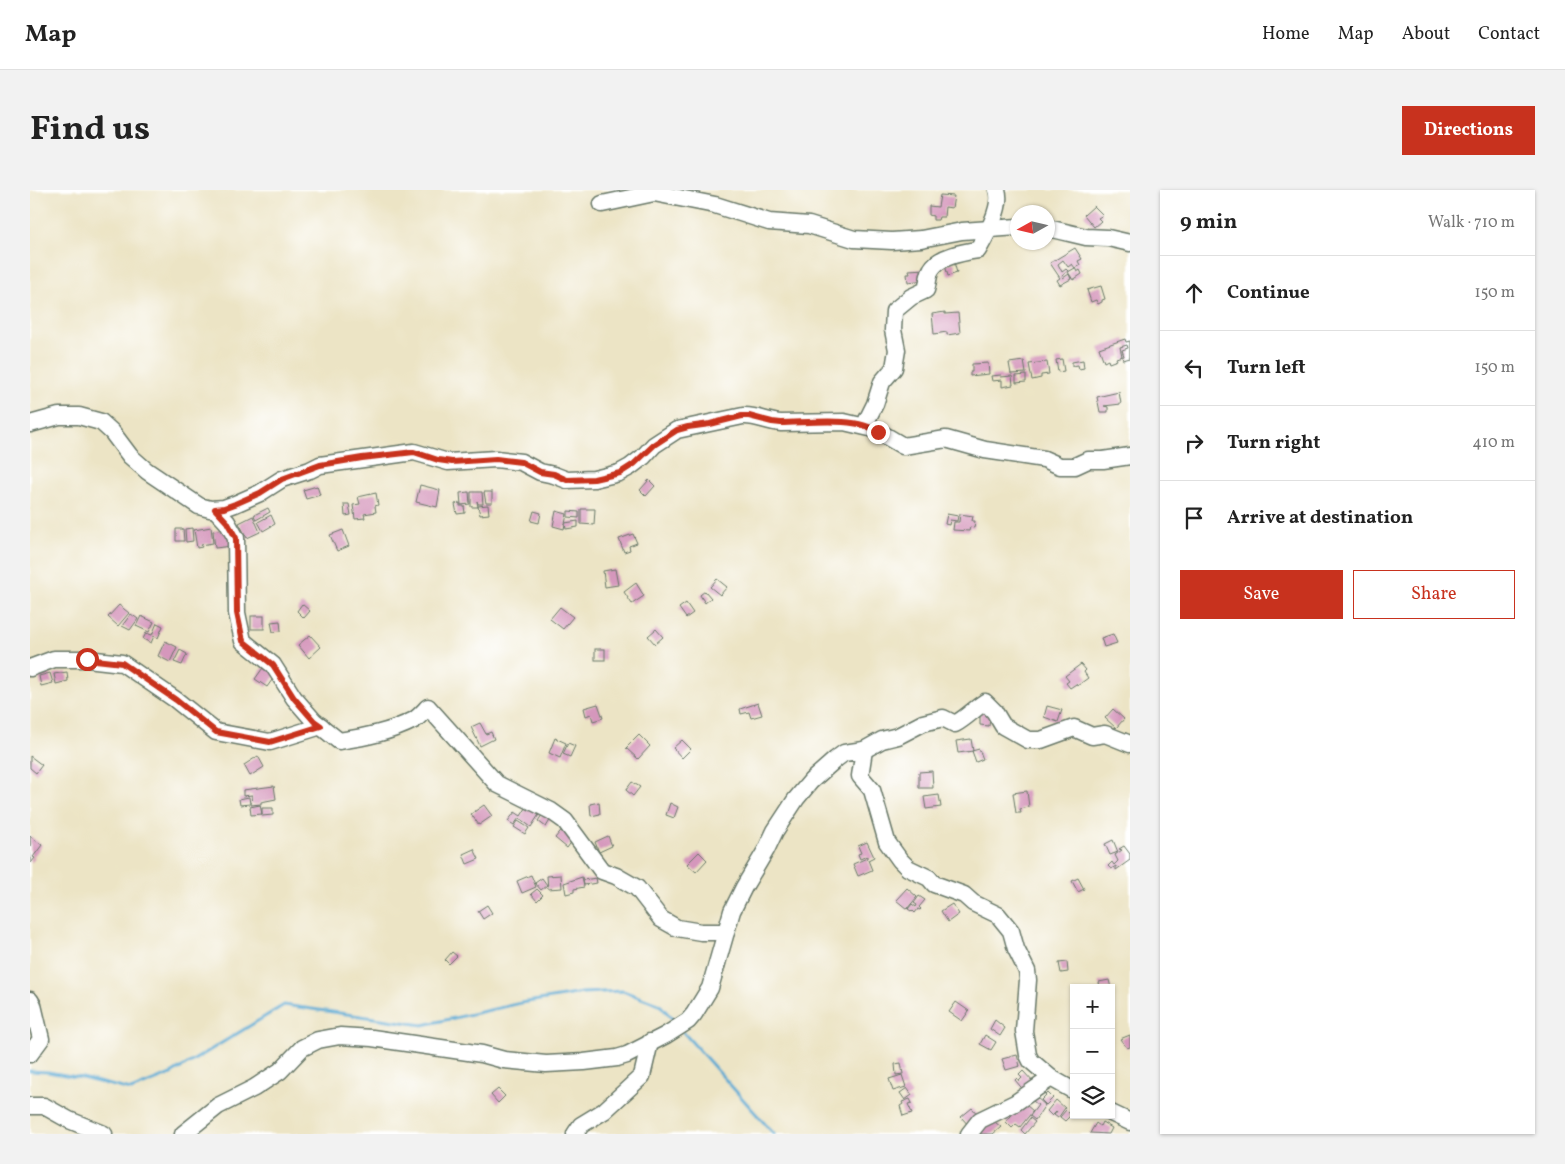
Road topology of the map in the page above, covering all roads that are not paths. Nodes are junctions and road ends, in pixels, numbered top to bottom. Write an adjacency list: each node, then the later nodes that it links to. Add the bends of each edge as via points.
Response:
1 (998, 190): 4 (street, via 1000,197)
2 (602, 204): 4 (street, via 654,193 715,205 769,222 809,225 854,239 921,239)
3 (1010, 228): 4 (street)
4 (989, 229): 8 (street, via 978,250 957,253 937,263 931,270 926,290 910,297 894,310 897,350 894,368 882,382)
5 (1055, 230): 6 (street)
6 (1130, 242)
7 (30, 424): 10 (street, via 58,416 79,416 101,422 147,471 199,506)
8 (864, 426): 9 (street, via 902,446 946,439 984,450 1044,459 1060,466); 10 (street, via 836,421 772,422 735,416 677,430 620,473 594,479 576,480 540,472 521,462 496,459 452,462 417,452 396,454 320,465 282,479 235,504)
9 (1130, 456)
10 (215, 509): 12 (street, via 236,538 237,613 243,641 273,665 294,698)
11 (30, 668): 12 (street, via 54,659 122,663 216,732 270,742)
12 (321, 726): 15 (street, via 339,741 368,736 416,719 428,707 497,784 565,821 602,871 637,888 661,919 677,928)
13 (1130, 744): 14 (street, via 1105,734 1092,736 1074,728 1041,740 1028,740 1003,726 985,702 955,724 942,718 923,723)
14 (864, 750): 15 (street, via 844,753 811,781 796,799 744,887); 19 (street, via 860,776 872,790 884,834 895,855 908,868 934,884 964,895 998,915 1011,931 1027,971 1026,1049 1031,1060)
15 (726, 932): 17 (street, via 710,988 694,1014 688,1021)
16 (30, 1000): 18 (street, via 41,1039)
17 (650, 1042): 25 (street, via 617,1058 546,1064 372,1038 340,1036 318,1040 302,1048 280,1071 218,1106); 26 (street, via 642,1076 604,1111 581,1125)
18 (30, 1054)
19 (1051, 1078): 20 (street); 27 (street, via 1014,1103 980,1120)
20 (1070, 1089)
21 (30, 1106): 24 (street, via 44,1106)
22 (1115, 1115): 23 (street)
23 (1130, 1122)
24 (104, 1134)
25 (183, 1134)
26 (575, 1134)
27 (969, 1134)

